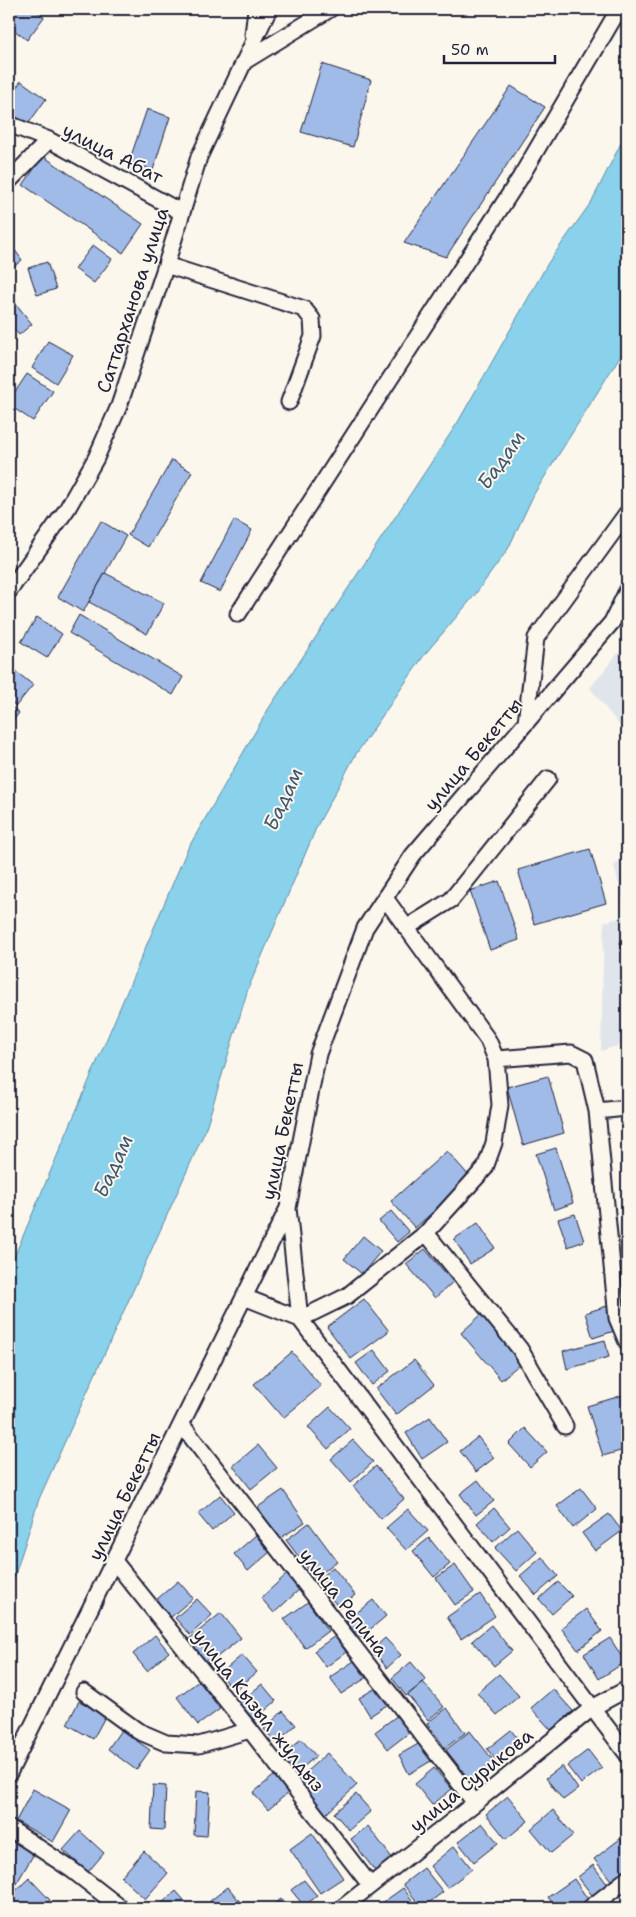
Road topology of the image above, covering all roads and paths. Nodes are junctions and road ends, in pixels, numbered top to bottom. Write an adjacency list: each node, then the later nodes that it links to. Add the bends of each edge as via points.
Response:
1 (256, 9): 5 (street)
2 (269, 9): 5 (street, Саттарханова улица)
3 (330, 9): 5 (street)
4 (619, 9): 15 (street, via 520,178)
5 (248, 54): 9 (street, Саттарханова улица, via 199,157)
6 (9, 124): 7 (street)
7 (49, 140): 8 (street, улица Абат); 9 (street, улица Абат)
8 (9, 181)
9 (181, 212): 10 (street, Саттарханова улица)
10 (166, 265): 11 (street, via 304,309 312,319 313,336); 14 (street, Саттарханова улица, via 119,406 96,458 67,509)
11 (289, 402)
12 (627, 513): 16 (street, via 536,638)
13 (627, 591): 16 (street, улица Бекетты, via 612,622)
14 (9, 592)
15 (238, 614)
16 (526, 723): 18 (street, улица Бекетты, via 413,856)
17 (548, 779): 19 (street, via 451,900)
18 (384, 898): 19 (street); 23 (street, улица Бекетты, via 365,928 318,1054)
19 (406, 928): 20 (street, via 488,1040)
20 (496, 1059): 22 (street, via 571,1053 585,1060); 24 (street, via 500,1105 494,1143 485,1168)
21 (627, 1108): 22 (street)
22 (597, 1111): 27 (street, via 616,1318)
23 (288, 1208): 25 (street, улица Бекетты); 26 (street)
24 (426, 1234): 26 (street, via 347,1296); 29 (street, via 520,1348)
25 (244, 1297): 26 (street); 28 (street, улица Бекетты)
26 (300, 1320): 33 (street)
27 (627, 1342)
28 (182, 1425): 30 (street, улица Бекетты); 37 (street, улица Репина)
29 (565, 1426)
30 (114, 1561): 34 (street, улица Кызыл жулдыз); 36 (street, улица Бекетты)
31 (627, 1689): 33 (street, улица Сурикова)
32 (84, 1692): 34 (street, via 138,1731 166,1743 199,1745)
33 (592, 1708): 35 (street); 37 (street, улица Сурикова)
34 (250, 1730): 40 (street, улица Кызыл жулдыз)
35 (627, 1754)
36 (9, 1774)
37 (476, 1803): 40 (street, улица Сурикова)
38 (9, 1828): 41 (street)
39 (627, 1879): 43 (street)
40 (370, 1885): 42 (street, улица Сурикова)
41 (121, 1908)
42 (342, 1908)
43 (590, 1908)

